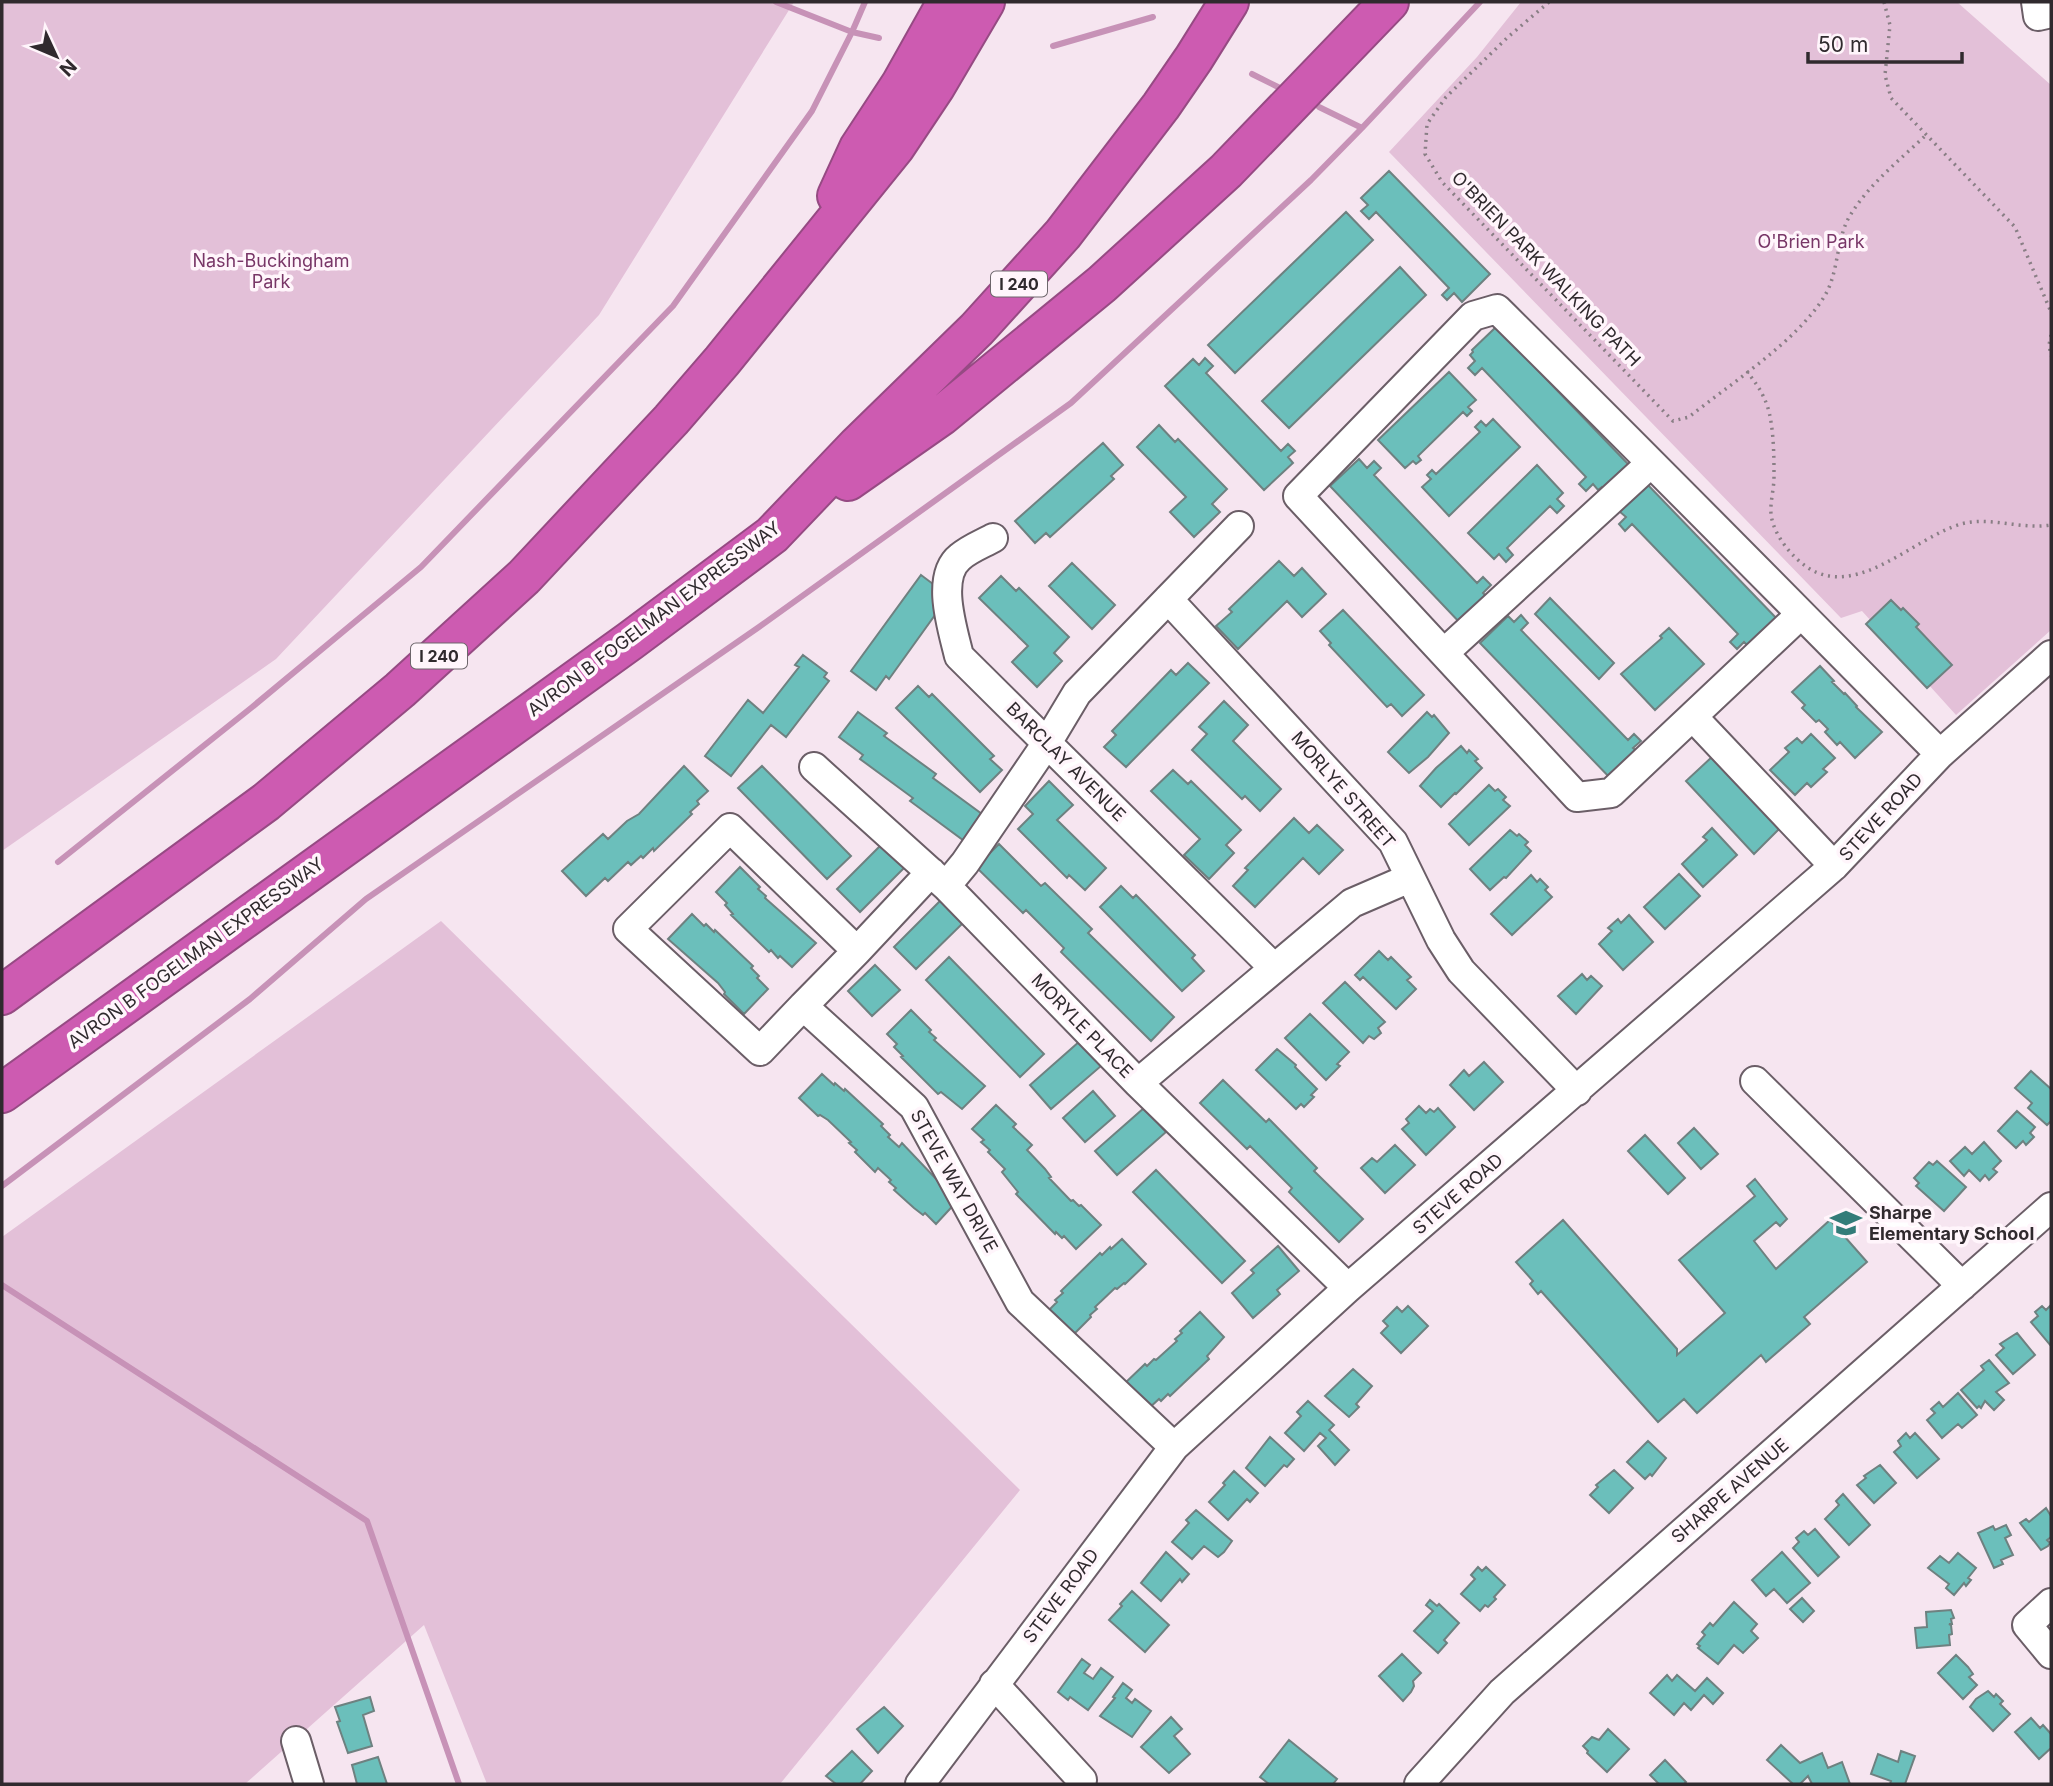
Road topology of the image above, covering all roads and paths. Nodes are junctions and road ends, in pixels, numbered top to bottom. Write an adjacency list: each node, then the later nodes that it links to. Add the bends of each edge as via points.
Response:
1 (947, 2): 10 (highway, via 859,148)
2 (985, 2): 10 (highway, I 240, via 895,147)
3 (1229, 2): 18 (highway, AVRON B FOGELMAN EXPRESSWAY / I 240, via 1161,106 1063,234)
4 (1389, 2): 18 (highway, via 1226,171 1102,284 941,416)
5 (1549, 2): 14 (path, O'BRIEN PARK WALKING PATH, via 1446,97 1427,124 1425,154 1442,182 1674,421 1689,417)
6 (1884, 2): 9 (path, via 1890,25 1885,75 1891,99)
7 (2036, 2): 8 (street, via 2038,16)
8 (2051, 13)
9 (1926, 135): 11 (path, via 2015,227); 14 (path, O'BRIEN PARK WALKING PATH, via 1865,195 1847,221 1825,296 1805,321)
10 (812, 248): 33 (highway, I 240, via 671,420 551,550 472,627 266,803)
11 (2051, 312)
12 (2051, 335): 13 (path)
13 (2051, 356)
14 (1747, 371): 17 (path, via 1770,412 1771,513 1776,530 1809,570 1845,577 1964,524 1988,521)
15 (1651, 463): 21 (street); 22 (street); 22 (street, via 1497,309 1473,316 1298,495)
16 (1239, 526): 20 (street)
17 (2051, 526)
18 (772, 535): 38 (highway, AVRON B FOGELMAN EXPRESSWAY / I 240)
19 (993, 538): 25 (street, BARCLAY AVENUE, via 959,557 950,569 947,610 959,656)
20 (1168, 599): 25 (street, via 1077,693); 29 (street, MORLYE STREET, via 1393,842)
21 (1801, 614): 24 (street); 26 (street)
22 (1444, 653): 24 (street, via 1577,797 1611,793)
23 (2051, 655): 26 (street, STEVE ROAD)
24 (1693, 717): 28 (street)
25 (1047, 743): 30 (street, via 965,863); 32 (street, BARCLAY AVENUE)
26 (1940, 754): 28 (street, STEVE ROAD)
27 (814, 767): 30 (street, MORYLE PLACE)
28 (1834, 866): 37 (street, STEVE ROAD)
29 (1409, 878): 32 (street, via 1352,903); 37 (street, MORLYE STREET, via 1461,971)
30 (939, 879): 31 (street); 36 (street, MORYLE PLACE)
31 (856, 951): 34 (street); 34 (street, via 730,828 628,929 760,1051)
32 (1274, 968): 36 (street)
33 (2, 995)
34 (803, 1006): 42 (street, STEVE WAY DRIVE, via 914,1107 1020,1302)
35 (1755, 1081): 40 (street)
36 (1138, 1083): 41 (street, MORYLE PLACE)
37 (1577, 1091): 41 (street, STEVE ROAD)
38 (2, 1093)
39 (2051, 1208): 40 (street, SHARPE AVENUE)
40 (1962, 1286): 50 (street, SHARPE AVENUE, via 1503,1692)
41 (1348, 1288): 42 (street, STEVE ROAD)
42 (1174, 1447): 45 (street, STEVE ROAD)
43 (2051, 1603): 44 (street, via 2027,1625)
44 (2051, 1654)
45 (994, 1684): 47 (street); 49 (street, STEVE ROAD)
46 (296, 1741): 48 (street)
47 (1082, 1780)
48 (309, 1784)
49 (920, 1784)
50 (1419, 1784)

